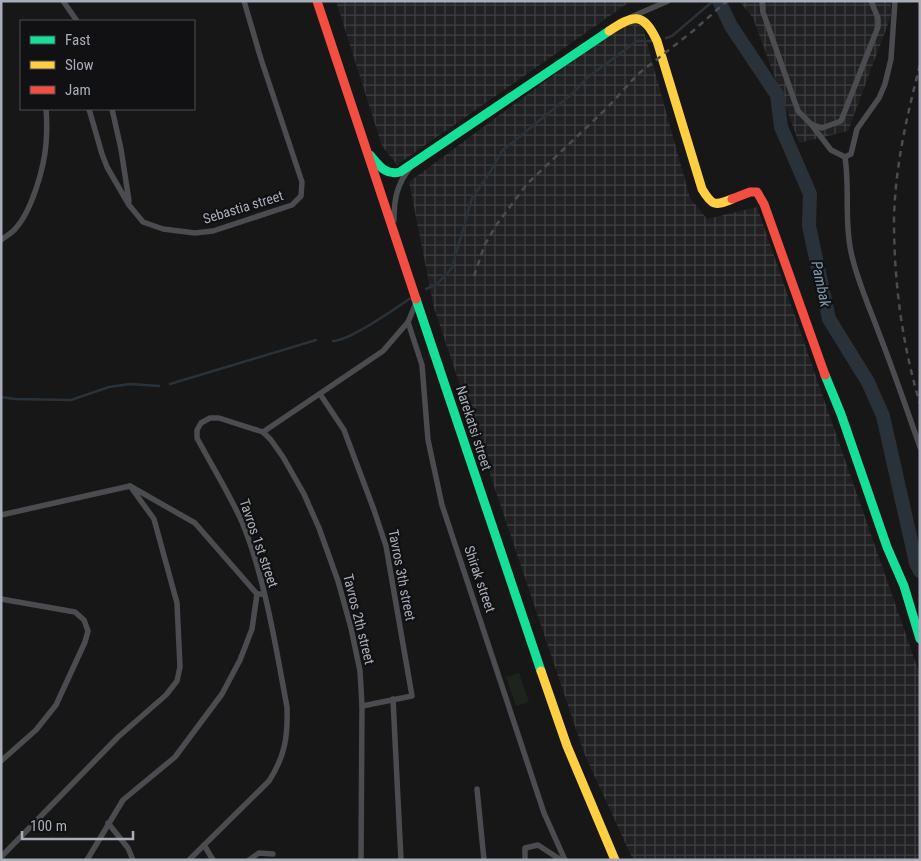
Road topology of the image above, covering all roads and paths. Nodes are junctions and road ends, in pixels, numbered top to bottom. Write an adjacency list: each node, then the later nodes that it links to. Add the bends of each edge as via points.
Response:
1 (64, 1): 9 (street)
2 (244, 1): 17 (street, Sebastia street, via 298,168 301,196 292,205 195,234 143,222)
3 (317, 1): 14 (main road, Narekatsi street)
4 (668, 1): 8 (street)
5 (762, 1): 13 (street, via 798,111)
6 (871, 1): 13 (street, via 878,27 841,121 822,128)
7 (895, 1): 15 (street, via 891,59 885,84 857,129 851,154)
8 (628, 18): 16 (main road); 29 (main road, via 641,20 651,28 702,190 708,199 719,204 757,192 764,204 887,547 904,586)
9 (76, 20)
10 (46, 110): 19 (street, via 43,164 32,196 16,228)
11 (89, 110): 17 (street, Sebastia street, via 102,154)
12 (112, 110): 17 (street)
13 (811, 124): 15 (street, via 831,150)
14 (368, 153): 16 (main road, via 389,174); 18 (main road, Narekatsi street)
15 (845, 157): 24 (street, via 848,175 846,223 851,254)
16 (415, 163): 18 (street, via 398,188 394,202)
17 (129, 205)
18 (394, 229): 20 (main road, Narekatsi street)
19 (1, 240)
20 (417, 299): 21 (street); 49 (main road, Narekatsi street, via 568,746)
21 (408, 322): 22 (street, via 383,351); 48 (street, Shirak street, via 422,366 428,440 442,505 544,813)
22 (320, 394): 23 (street); 30 (street, Tavros 3th street, via 344,430 386,546 412,696)
23 (263, 432): 27 (street, Tavros 1st street, via 219,418 210,418 197,430 198,438 242,524 259,574); 31 (street, Tavros 2th street, via 296,479 319,528 351,628 360,671)
24 (920, 447)
25 (130, 486): 26 (street); 27 (street, via 195,523); 37 (street, via 154,519 178,602 180,667 177,681)
26 (1, 515)
27 (260, 594): 34 (street, via 252,629 222,694 175,757 123,800); 35 (street, Tavros 1st street, via 288,707 285,749 269,781)
28 (1, 599): 32 (street, via 75,612 84,620 88,631 56,705 36,730)
29 (920, 639)
30 (394, 699): 31 (street, Tavros 3th street); 44 (street)
31 (362, 706): 43 (street, Tavros 2th street)
32 (1, 761)
33 (477, 789): 45 (street)
34 (108, 823): 38 (street); 39 (street, via 128,848)
35 (204, 844): 40 (street, Tavros 1st street); 41 (street)
36 (273, 854): 42 (street, via 259,853)
37 (1, 857)
38 (87, 860)
39 (133, 860)
40 (189, 860)
41 (213, 860)
42 (249, 860)
43 (361, 860)
44 (401, 860)
45 (484, 860)
46 (525, 860): 47 (street, via 525,848 538,845)
47 (560, 860)
48 (565, 860)
49 (615, 860)

